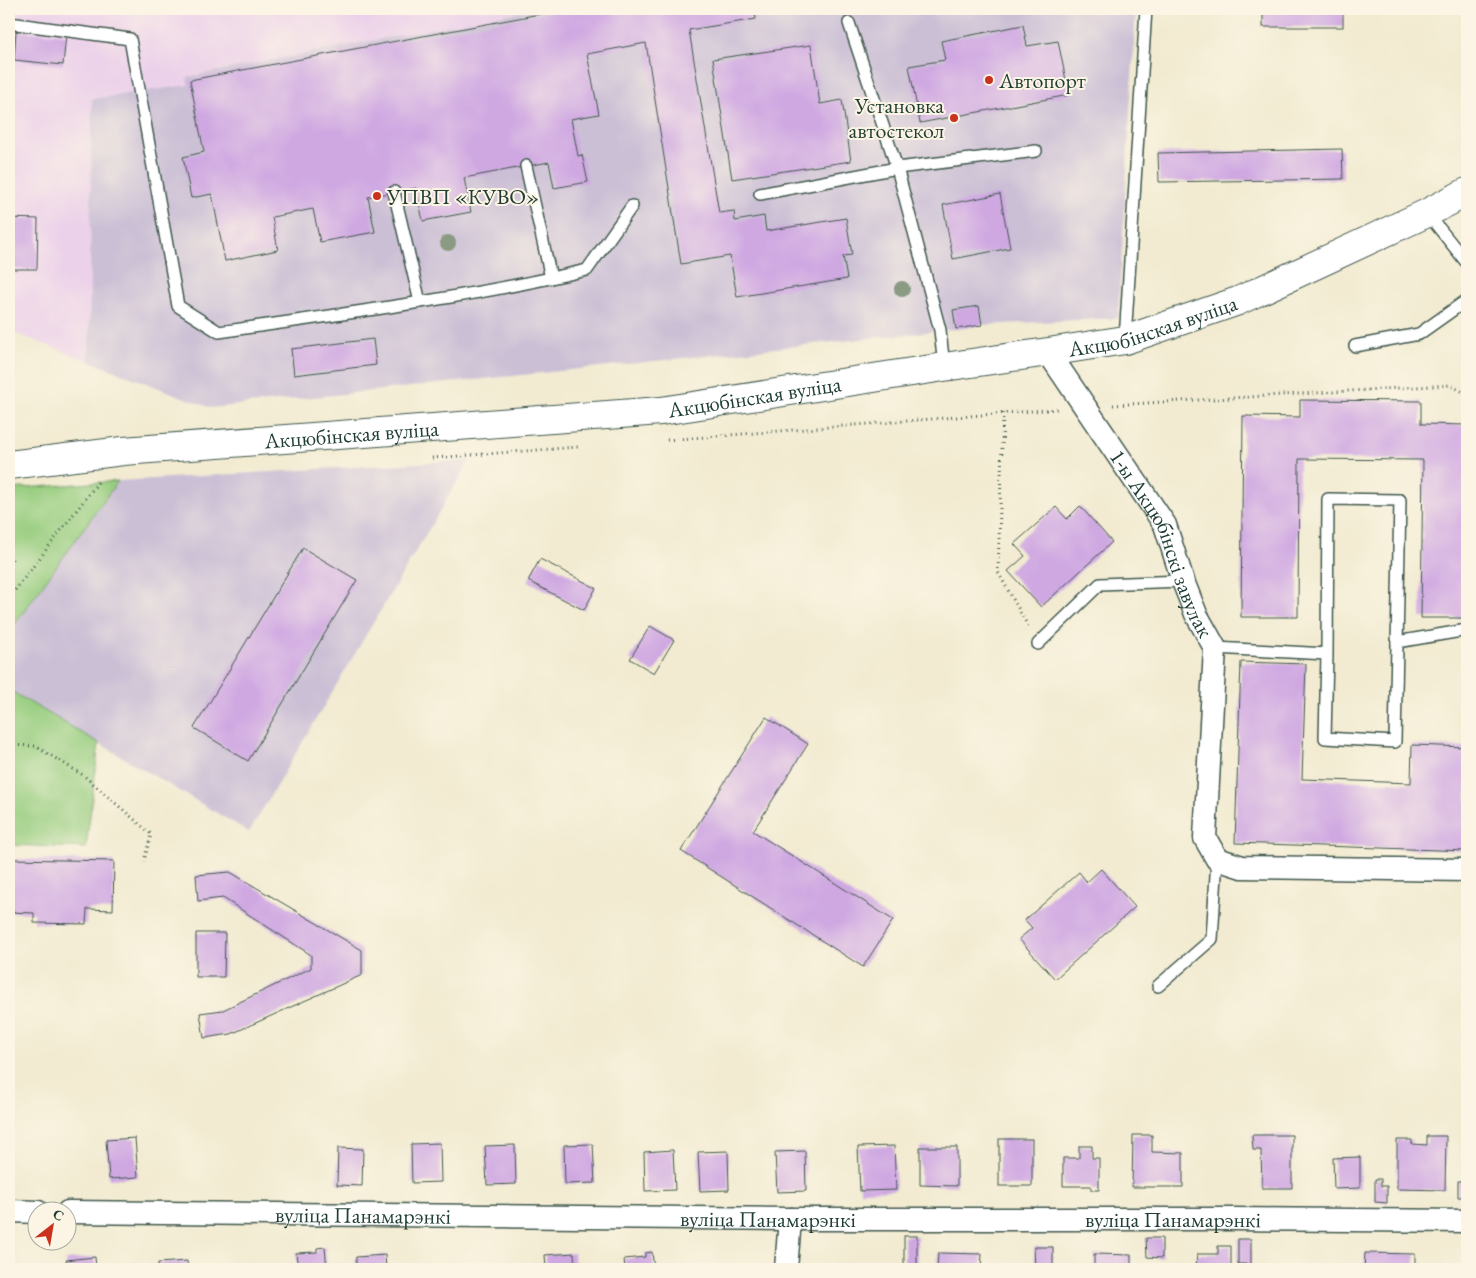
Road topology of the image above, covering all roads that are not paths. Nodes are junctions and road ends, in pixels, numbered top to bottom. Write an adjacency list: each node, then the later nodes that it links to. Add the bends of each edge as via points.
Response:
1 (1146, 9): 16 (lane)
2 (9, 23): 15 (lane, via 130,39 178,306 219,332)
3 (849, 23): 6 (lane)
4 (1036, 151): 6 (lane)
5 (526, 166): 13 (lane)
6 (897, 168): 9 (lane); 19 (lane, via 940,330)
7 (394, 192): 15 (lane)
8 (1467, 192): 11 (street, Акцюбінская вуліца)
9 (760, 194)
10 (632, 206): 13 (lane, via 587,270)
11 (1427, 213): 12 (lane); 16 (street, Акцюбінская вуліца, via 1238,301)
12 (1467, 263)
13 (551, 278): 15 (lane)
14 (1467, 300): 17 (lane, via 1419,334)
15 (420, 302)
16 (1125, 340): 18 (street, Акцюбінская вуліца)
17 (1355, 346)
18 (1048, 352): 19 (street, Акцюбінская вуліца); 21 (street, 1-ы Акцюбінскі завулак, via 1165,525)
19 (944, 367): 20 (street, Акцюбінская вуліца, via 661,411 123,451)
20 (9, 465)
21 (1183, 582): 24 (lane, via 1100,584); 25 (street, 1-ы Акцюбінскі завулак)
22 (1467, 630): 23 (lane)
23 (1397, 642): 26 (lane, via 1395,742 1325,738); 26 (lane, via 1400,500 1328,499)
24 (1038, 644)
25 (1215, 648): 26 (lane); 27 (street, 1-ы Акцюбінскі завулак, via 1205,838)
26 (1327, 654)
27 (1217, 858): 28 (street, via 1242,868); 29 (lane, via 1212,939)
28 (1467, 870)
29 (1158, 986)
30 (9, 1212): 31 (street)
31 (28, 1212)
32 (78, 1212): 33 (street, вуліца Панамарэнкі)
33 (790, 1219): 34 (street, вуліца Панамарэнкі); 35 (street)
34 (1467, 1221)
35 (786, 1269)

